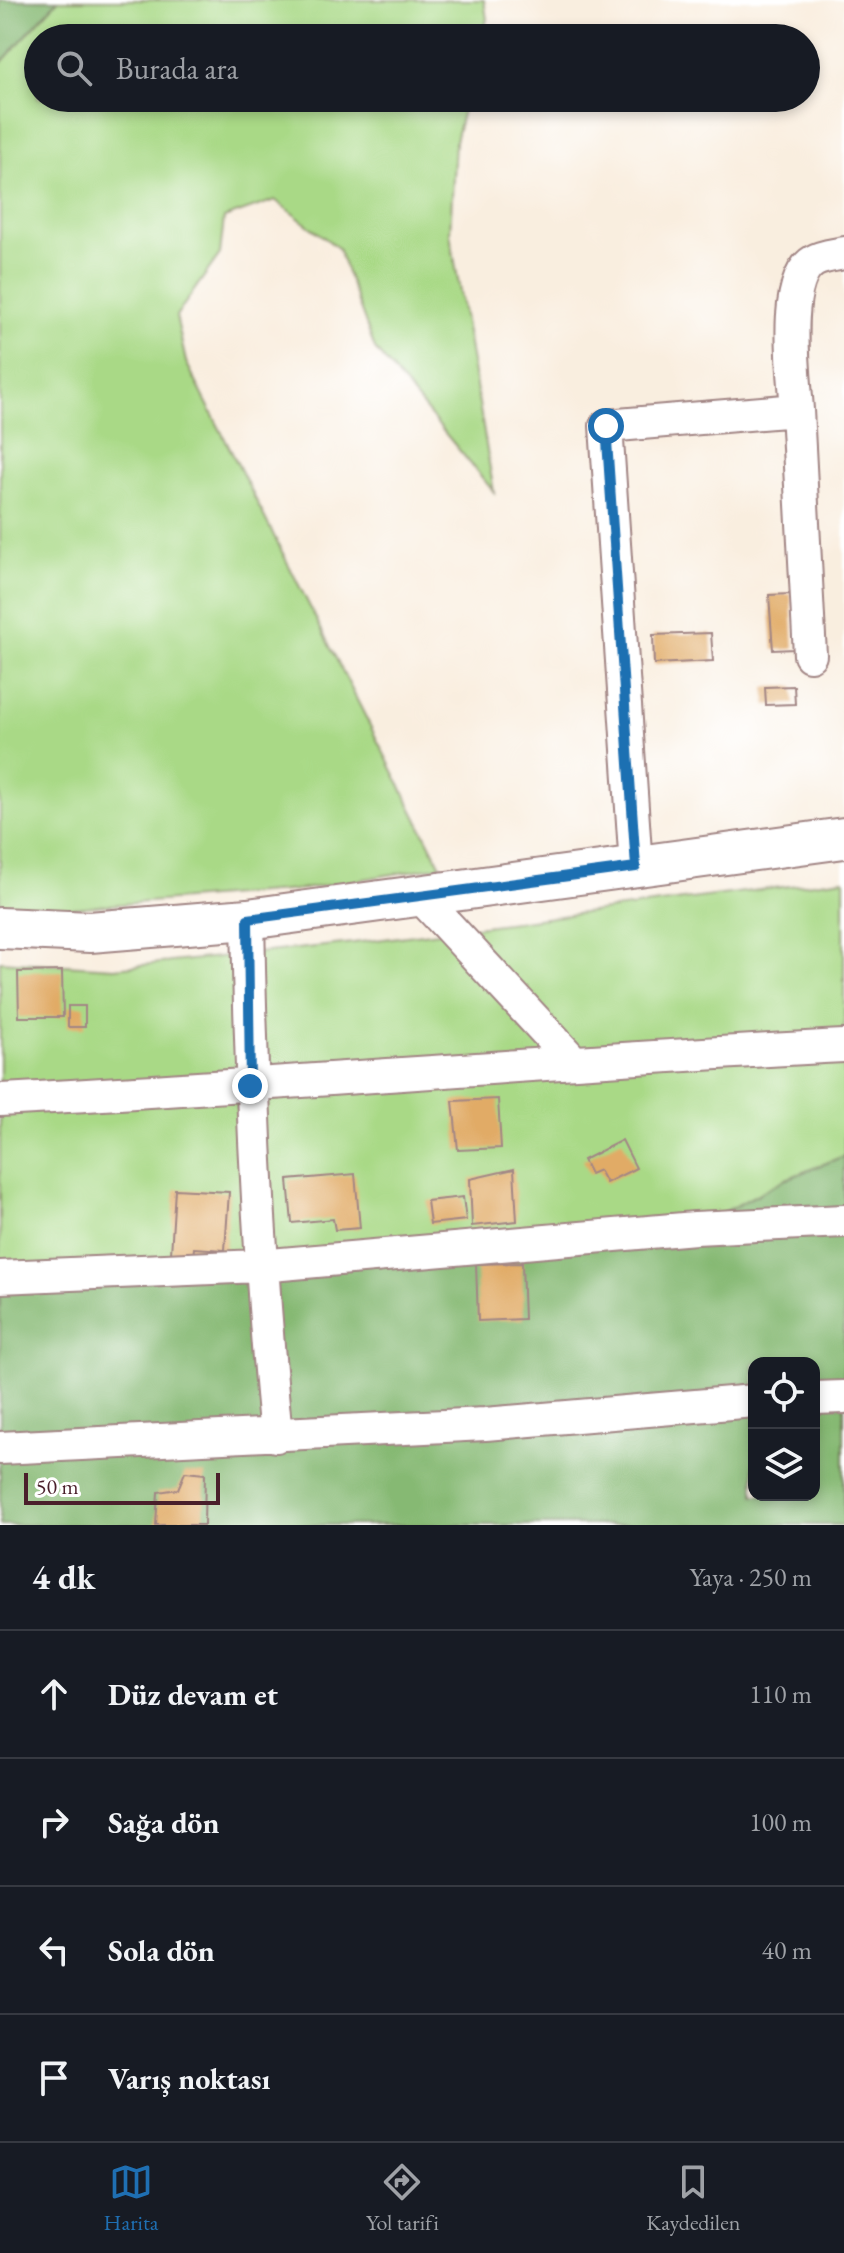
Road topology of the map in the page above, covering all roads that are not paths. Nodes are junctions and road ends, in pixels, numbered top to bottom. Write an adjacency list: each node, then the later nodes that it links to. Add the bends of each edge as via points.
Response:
1 (844, 253): 2 (street, via 813,261 799,279 793,341)
2 (797, 410): 3 (street); 6 (street, via 606,426)
3 (810, 655)
4 (844, 838): 6 (main road)
5 (844, 863): 7 (main road)
6 (636, 867): 7 (main road)
7 (430, 907): 9 (main road); 12 (street)
8 (0, 928): 9 (main road)
9 (249, 931): 10 (main road, via 81,955); 13 (street)
10 (0, 949)
11 (844, 1046): 12 (street)
12 (573, 1061): 13 (street)
13 (250, 1086): 14 (street); 16 (street)
14 (0, 1100)
15 (844, 1221): 16 (street, via 695,1228)
16 (259, 1266): 17 (street); 21 (street)
17 (0, 1277)
18 (844, 1397): 19 (street)
19 (820, 1398)
20 (748, 1402): 21 (street)
21 (276, 1436): 22 (street)
22 (0, 1448)

